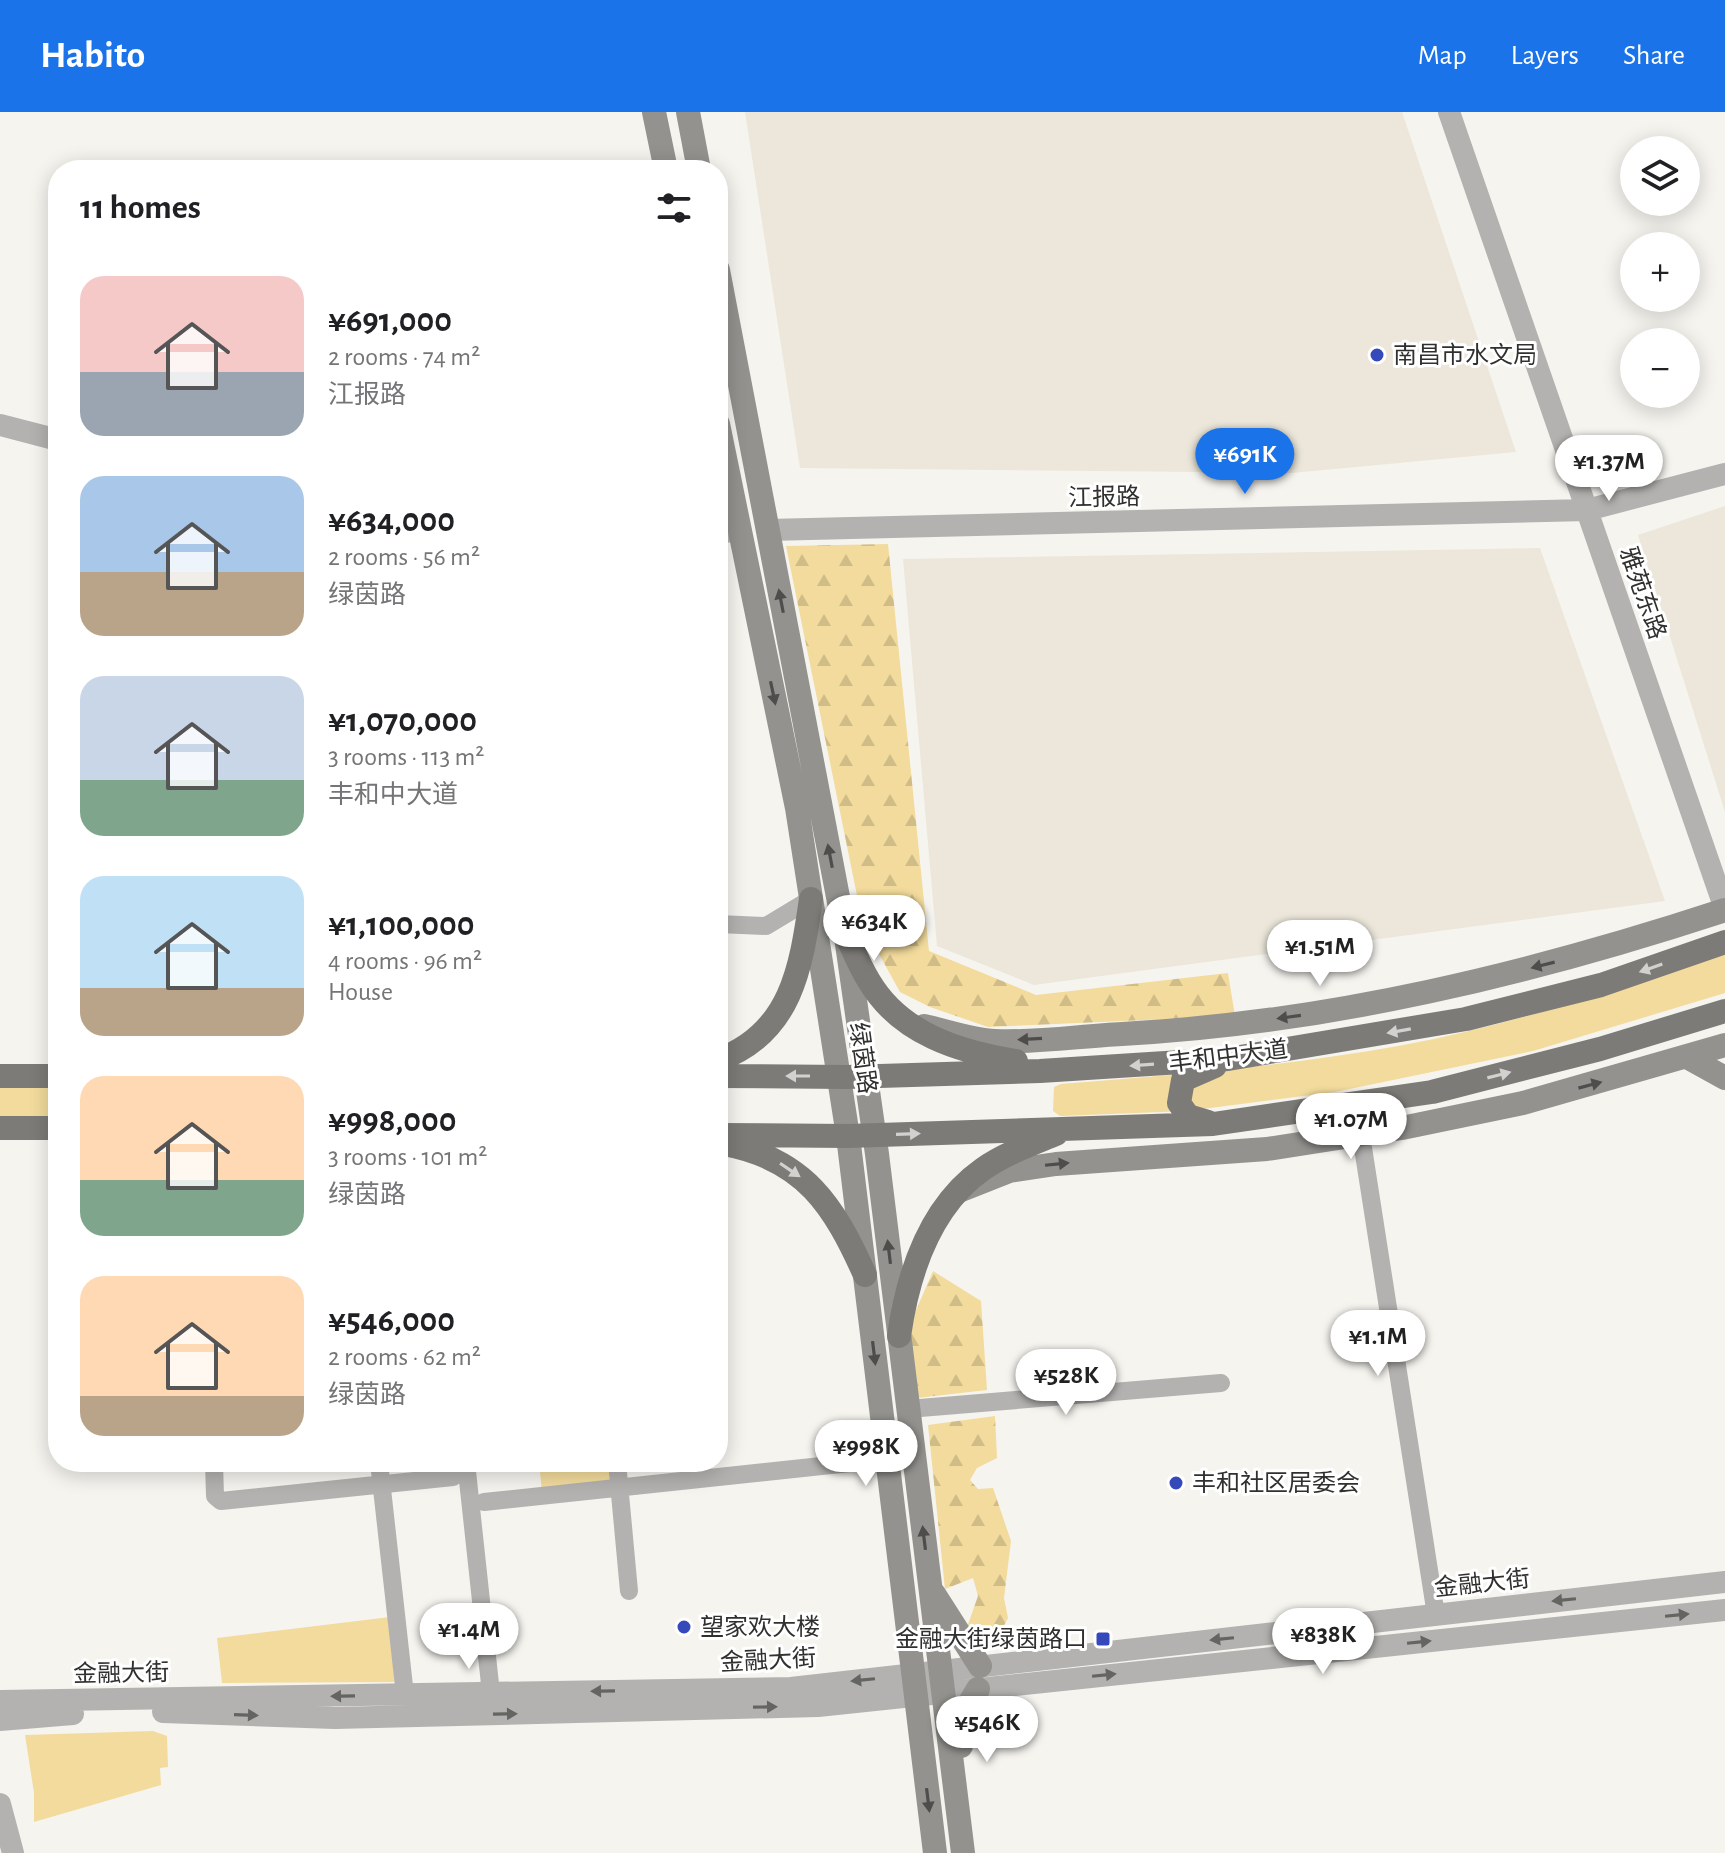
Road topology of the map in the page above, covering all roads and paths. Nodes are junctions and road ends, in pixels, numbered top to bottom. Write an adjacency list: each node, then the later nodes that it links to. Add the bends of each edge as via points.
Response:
1 (636, 112): 6 (main road)
2 (654, 112): 7 (main road)
3 (688, 112): 8 (main road)
4 (698, 112): 9 (main road)
5 (1449, 112): 14 (street, 雅苑东路)
6 (663, 160)
7 (664, 160)
8 (697, 160)
9 (697, 160)
10 (728, 322): 15 (main road, 绿茵路)
11 (0, 424): 12 (street)
12 (48, 437)
13 (1725, 474): 14 (street, 江报路)
14 (1587, 510): 15 (street, 江报路); 18 (street, 雅苑东路)
15 (768, 530): 20 (main road, 绿茵路, one-way to 15)
16 (729, 531): 17 (main road, 绿茵路, one-way to 17, via 797,808)
17 (811, 899): 19 (street, via 766,926); 25 (main road, via 802,961 786,1002 764,1033); 33 (main road, 绿茵路)
18 (1725, 909): 23 (main road, one-way to 23, via 1461,986 1196,1030 994,1041)
19 (728, 924)
20 (844, 930): 23 (main road, via 869,982); 32 (main road, 绿茵路)
21 (1725, 942): 27 (main road, 丰和中大道, one-way to 27, via 1601,985 1466,1019)
22 (1725, 1011): 35 (main road, one-way to 22, via 1432,1092)
23 (908, 1022): 28 (main road, via 926,1036 976,1054)
24 (1725, 1045): 26 (main road)
25 (728, 1056)
26 (1687, 1057): 34 (main road); 41 (main road, one-way to 26, via 1523,1103)
27 (1228, 1059): 28 (main road, 丰和中大道, one-way to 28); 35 (main road, via 1183,1080 1179,1103 1188,1116)
28 (1066, 1069): 32 (main road, 丰和中大道)
29 (0, 1076): 30 (main road)
30 (48, 1076)
31 (728, 1076): 33 (main road, 丰和中大道, one-way to 31)
32 (866, 1076): 33 (main road, 丰和中大道); 40 (main road, 绿茵路)
33 (839, 1077): 42 (main road, 绿茵路)
34 (1725, 1078)
35 (1213, 1124): 38 (main road)
36 (0, 1128): 37 (main road)
37 (48, 1128)
38 (1068, 1129): 40 (main road, one-way to 38); 44 (main road, via 984,1168)
39 (728, 1135): 42 (main road)
40 (875, 1135): 42 (main road); 46 (main road, 绿茵路, one-way to 40)
41 (1361, 1135): 44 (main road, one-way to 41, via 1009,1171 1056,1164 1267,1149); 62 (street)
42 (848, 1136): 45 (main road, 绿茵路)
43 (728, 1145): 45 (main road, one-way to 45, via 784,1164 809,1183 847,1235)
44 (956, 1192): 46 (main road, via 916,1262)
45 (865, 1275): 49 (main road, 绿茵路, one-way to 49)
46 (899, 1336): 48 (main road, 绿茵路)
47 (1221, 1383): 48 (street)
48 (908, 1409): 59 (main road, 绿茵路, one-way to 48)
49 (887, 1459): 56 (street); 65 (main road, 绿茵路)
50 (214, 1472): 55 (street, via 215,1496 221,1501)
51 (380, 1472): 55 (street)
52 (467, 1472): 66 (street, via 490,1684)
53 (618, 1472): 56 (street)
54 (453, 1477): 55 (street)
55 (382, 1483): 67 (street)
56 (620, 1488): 57 (street); 60 (street)
57 (484, 1502)
58 (1725, 1582): 62 (street, 金融大街, one-way to 62)
59 (930, 1587): 63 (main road); 64 (main road, 绿茵路)
60 (629, 1591)
61 (1725, 1610): 63 (street, 金融大街, one-way to 61)
62 (1436, 1615): 63 (street, 金融大街, one-way to 63)
63 (979, 1677): 64 (street, 金融大街); 71 (main road, via 959,1721 966,1800)
64 (942, 1682): 65 (street, 金融大街); 71 (main road, 绿茵路)
65 (914, 1684): 66 (street, 金融大街, one-way to 66); 69 (street, 金融大街, one-way to 65, via 135,1712 335,1718 818,1706); 73 (main road, 绿茵路, one-way to 73)
66 (483, 1693): 67 (street, 金融大街)
67 (405, 1695): 68 (street, 金融大街, one-way to 68)
68 (0, 1701)
69 (0, 1720)
70 (0, 1804): 72 (street)
71 (959, 1823): 74 (main road, 绿茵路)
72 (13, 1853)
73 (935, 1853)
74 (963, 1853)

